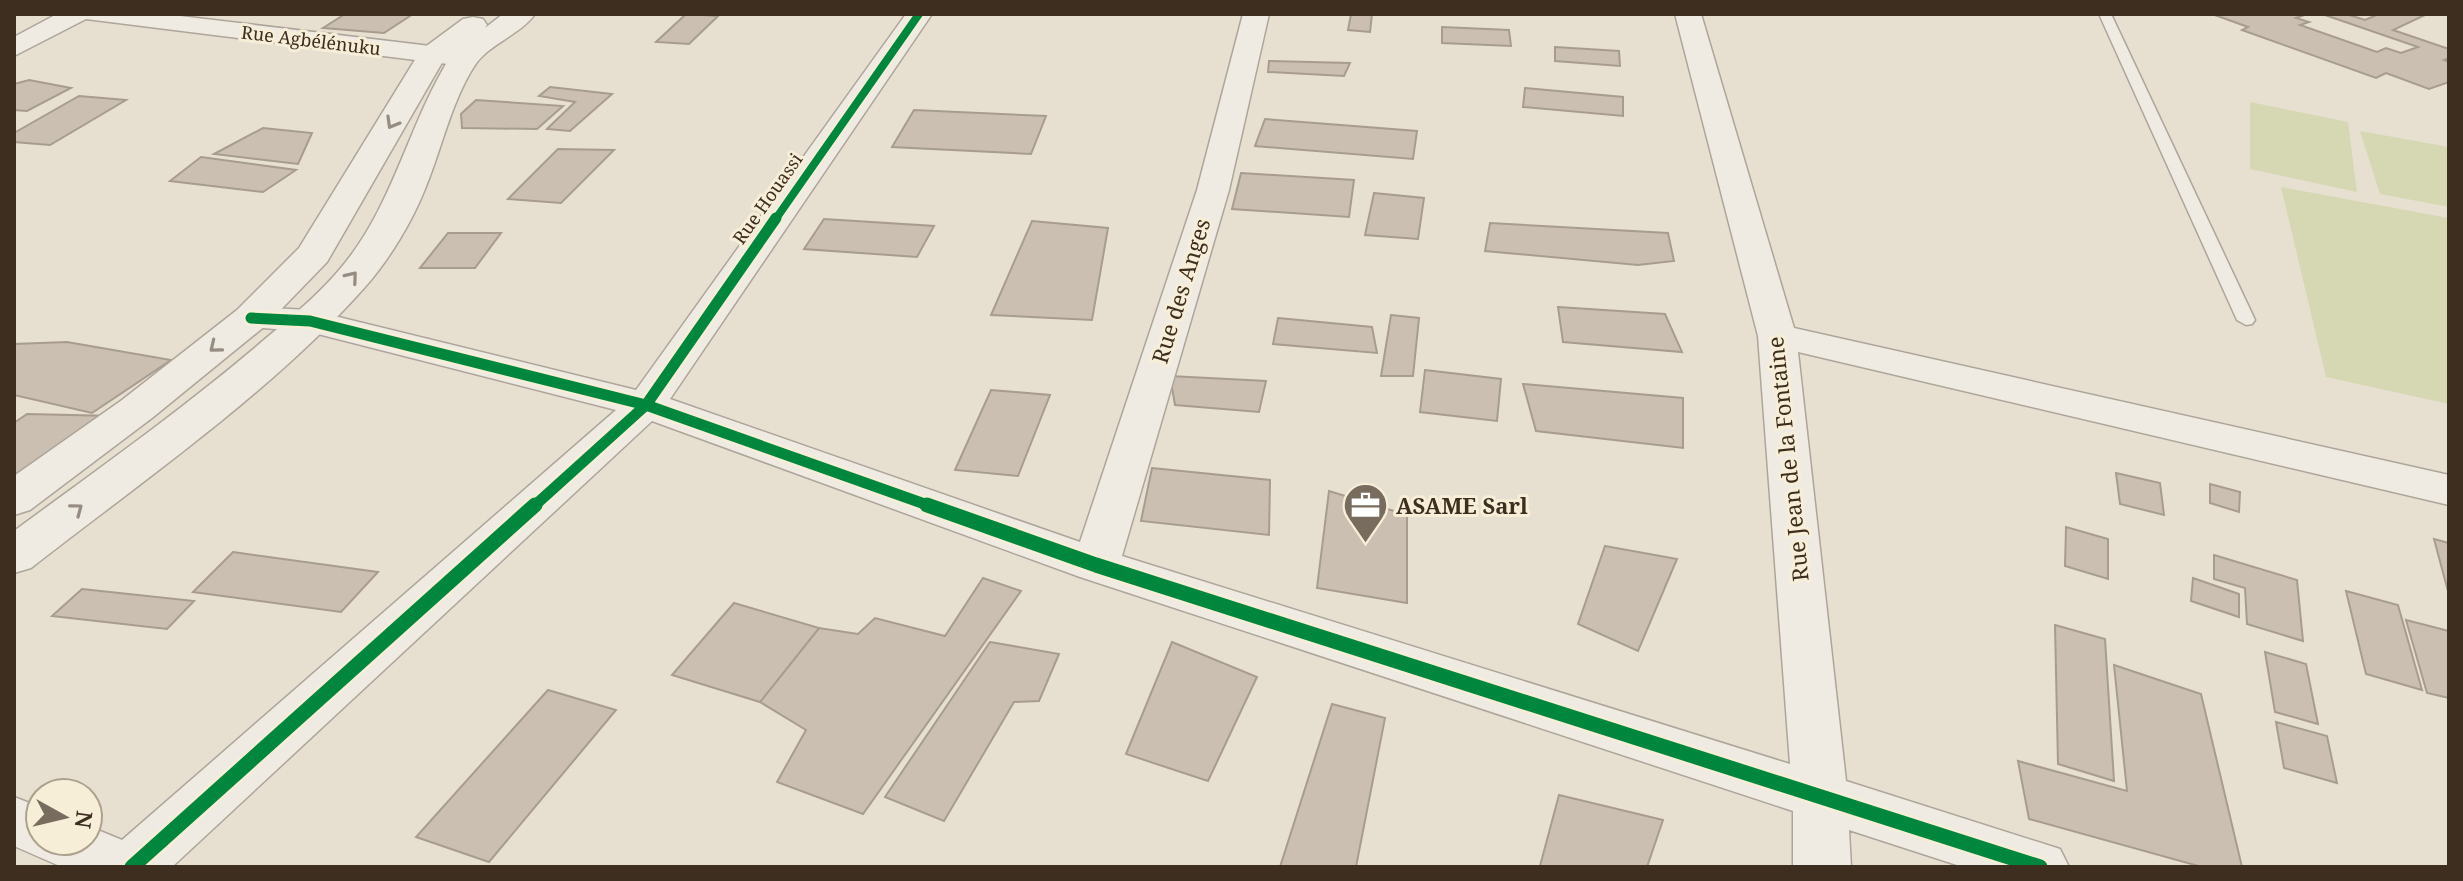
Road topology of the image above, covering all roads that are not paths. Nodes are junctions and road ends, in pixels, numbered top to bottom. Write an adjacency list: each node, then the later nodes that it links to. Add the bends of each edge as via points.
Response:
1 (77, 14): 9 (street)
2 (96, 14): 10 (street, Rue Agbélénuku)
3 (490, 14): 10 (street)
4 (521, 14): 10 (street)
5 (919, 14): 15 (street, Rue Houassi)
6 (1256, 14): 19 (street, Rue des Anges, via 1213,190)
7 (1688, 14): 14 (street, Rue Jean de la Fontaine)
8 (2105, 14): 12 (lane)
9 (14, 48)
10 (448, 57): 11 (street, one-way to 11, via 314,254); 13 (street, one-way to 10, via 354,277 407,191 437,112)
11 (251, 318): 13 (street); 17 (street, one-way to 17)
12 (2246, 320)
13 (310, 321): 15 (street); 18 (street, one-way to 13, via 218,400)
14 (1777, 336): 16 (street); 20 (street, Rue Jean de la Fontaine)
15 (646, 405): 19 (street); 23 (street, Rue Houassi)
16 (2449, 490)
17 (14, 499)
18 (14, 556)
19 (1096, 565): 20 (street)
20 (1820, 795): 24 (street, Rue Jean de la Fontaine); 25 (street)
21 (100, 857): 22 (street)
22 (123, 867)
23 (132, 867)
24 (1822, 867)
25 (2040, 867)

